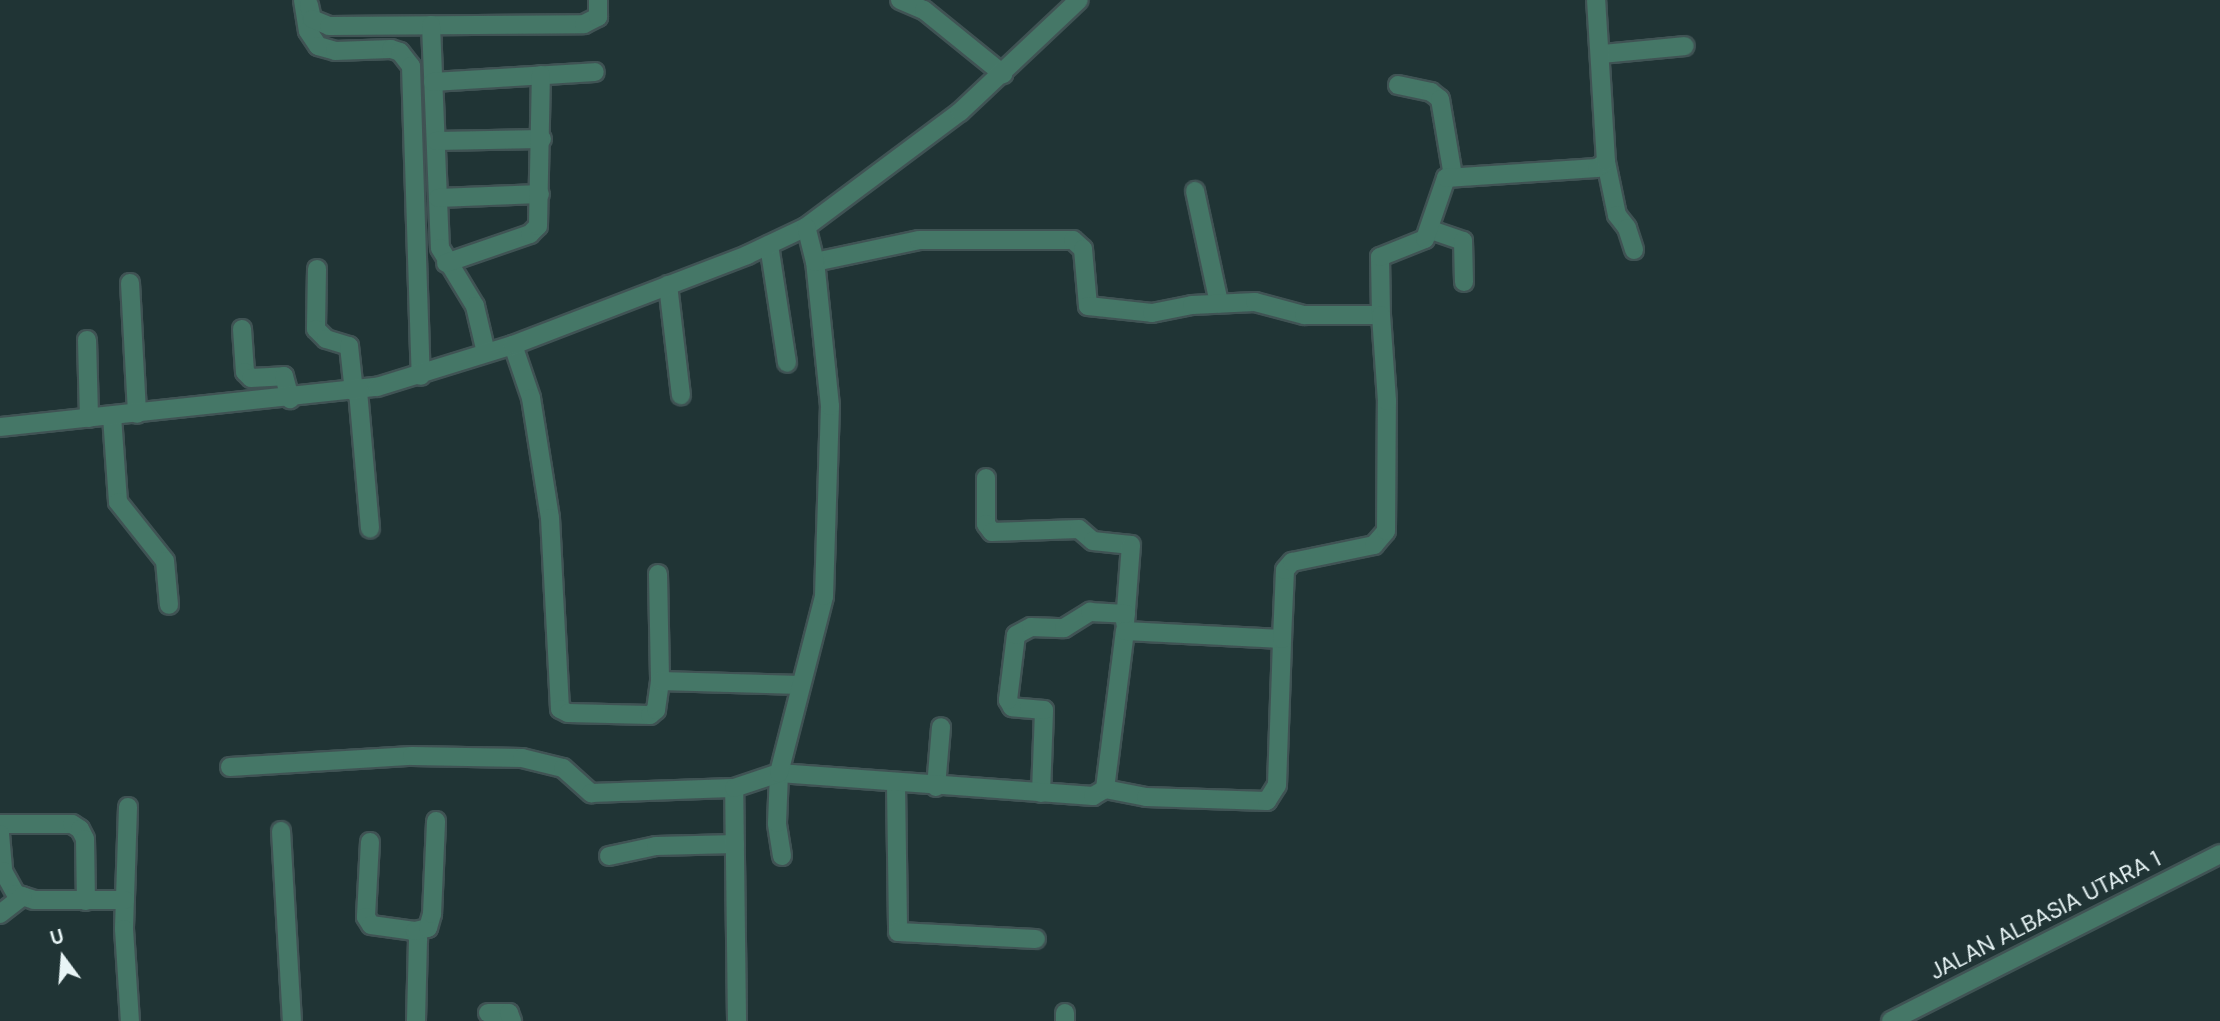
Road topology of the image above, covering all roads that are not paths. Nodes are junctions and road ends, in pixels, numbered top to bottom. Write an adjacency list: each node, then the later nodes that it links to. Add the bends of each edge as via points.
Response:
1 (306, 0): 6 (street, via 313,19 329,26); 38 (street, via 308,31 318,46 335,51 391,48 411,66)
2 (598, 0): 6 (street, via 599,14 584,24)
3 (900, 0): 10 (street, via 924,10)
4 (1079, 0): 10 (street)
5 (1596, 0): 8 (street)
6 (431, 25): 12 (street)
7 (1685, 46): 8 (street)
8 (1602, 54): 16 (street)
9 (595, 72): 11 (street)
10 (1003, 74): 21 (street, via 960,112)
11 (541, 75): 12 (street); 14 (street)
12 (433, 82): 15 (street)
13 (1398, 85): 17 (street, via 1432,92 1440,99)
14 (542, 139): 15 (street); 19 (street)
15 (436, 141): 20 (street)
16 (1606, 162): 17 (street, via 1597,169); 24 (street, via 1617,215)
17 (1453, 176): 22 (street, via 1440,188)
18 (1195, 191): 31 (street)
19 (540, 194): 20 (street); 26 (street, via 536,230)
20 (438, 198): 26 (street, via 440,248)
21 (806, 227): 23 (street); 25 (street)
22 (1431, 230): 28 (street, via 1464,240); 32 (street, via 1419,244 1380,257)
23 (769, 245): 30 (street); 37 (street)
24 (1634, 250)
25 (815, 261): 31 (street, via 919,240 1073,240 1083,249 1088,306 1152,313); 53 (street, via 830,406 824,596 819,632)
26 (446, 263): 36 (street, via 475,306)
27 (317, 269): 39 (street, via 316,329 326,340 349,346)
28 (1464, 282)
29 (130, 284): 42 (street)
30 (667, 285): 35 (street); 40 (street)
31 (1219, 303): 32 (street, via 1255,302 1304,316)
32 (1381, 316): 51 (street, via 1387,401 1386,531 1374,545 1292,562 1285,570)
33 (242, 329): 41 (street, via 245,372 251,378 284,376)
34 (87, 340): 44 (street)
35 (513, 345): 36 (street); 52 (street, via 531,398 550,519 560,709 650,715 656,710)
36 (486, 353): 38 (street)
37 (787, 363)
38 (421, 376): 39 (street)
39 (356, 391): 41 (street); 47 (street)
40 (681, 395)
41 (290, 398): 42 (street)
42 (136, 414): 43 (street)
43 (112, 416): 44 (street); 49 (street, via 118,502 165,561)
44 (89, 418): 45 (street)
45 (0, 427)
46 (986, 478): 50 (street, via 986,524 992,532 1079,529 1093,541 1131,545)
47 (370, 528)
48 (658, 574): 52 (street)
49 (169, 605)
50 (1126, 622): 51 (street); 60 (street); 61 (street, via 1090,612 1064,628 1031,627 1016,635 1008,700 1012,707 1044,710)
51 (1282, 639): 60 (street, via 1277,785 1266,800 1146,797)
52 (660, 681): 53 (street)
53 (801, 685): 56 (street)
54 (941, 727): 58 (street)
55 (230, 767): 59 (street, via 412,757 511,758 563,768 591,793)
56 (779, 773): 57 (street); 59 (street); 71 (street, via 777,823)
57 (896, 785): 58 (street); 77 (street, via 898,932)
58 (936, 787): 61 (street)
59 (734, 788): 68 (street)
60 (1105, 789): 61 (street, via 1093,796)
61 (1041, 793)
62 (128, 807): 73 (street)
63 (436, 821): 76 (street, via 432,914 428,928)
64 (0, 824): 74 (street, via 72,824 80,829 85,839)
65 (282, 831): 80 (street)
66 (0, 834): 72 (street, via 8,883)
67 (370, 842): 76 (street, via 367,921)
68 (735, 844): 70 (street, via 656,846); 83 (street)
69 (2220, 854): 84 (street, JALAN ALBASIA UTARA 1)
70 (609, 856)
71 (782, 856)
72 (23, 896): 74 (street); 75 (street)
73 (125, 900): 74 (street); 79 (street)
74 (86, 901)
75 (0, 914)
76 (415, 932): 81 (street, via 421,952)
77 (1036, 939)
78 (488, 1013): 82 (street, via 509,1013)
79 (130, 1021)
80 (292, 1021)
81 (416, 1021)
82 (512, 1021)
83 (737, 1021)
84 (1891, 1021)

